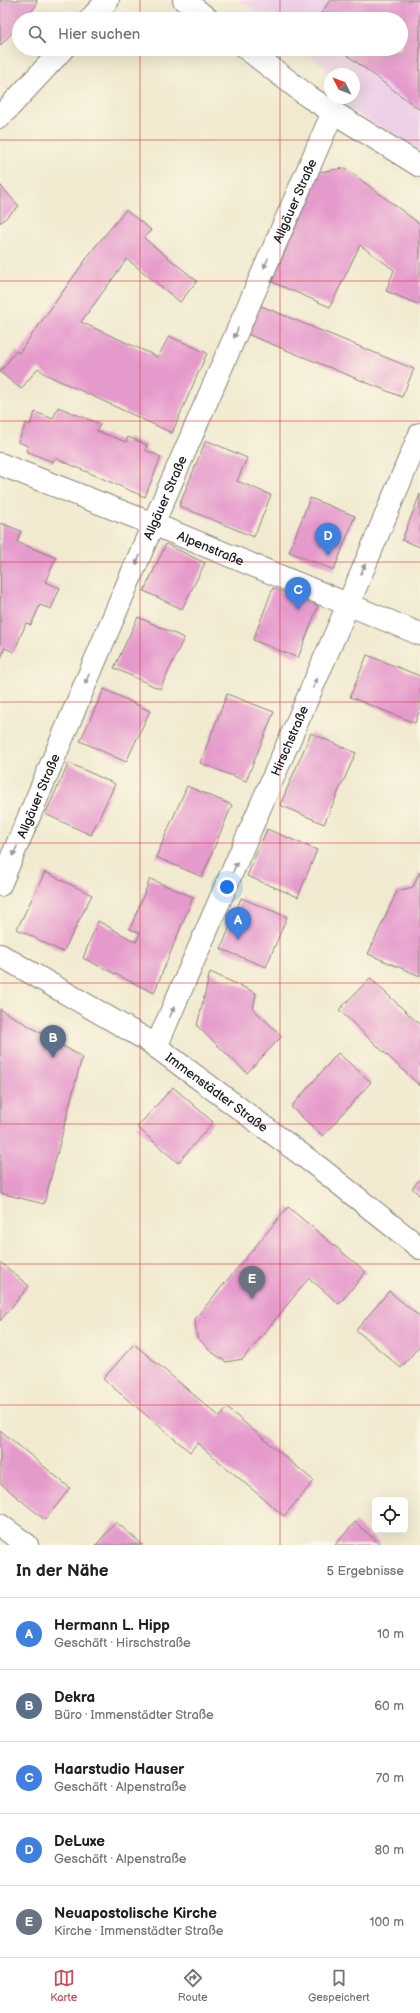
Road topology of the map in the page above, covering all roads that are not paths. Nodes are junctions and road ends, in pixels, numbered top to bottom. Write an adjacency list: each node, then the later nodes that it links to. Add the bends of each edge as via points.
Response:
1 (108, 0): 3 (street)
2 (184, 0): 4 (street)
3 (97, 12)
4 (199, 12)
5 (57, 56): 8 (street)
6 (256, 56): 7 (street)
7 (332, 112): 9 (street); 12 (street, Allgäuer Straße, one-way to 12)
8 (0, 117)
9 (420, 166)
10 (420, 434): 13 (street, Hirschstraße, one-way to 10)
11 (0, 464): 12 (street, Alpenstraße)
12 (153, 524): 13 (street, Alpenstraße); 15 (street, Allgäuer Straße, one-way to 15)
13 (348, 605): 14 (street, Alpenstraße); 17 (street, Hirschstraße, one-way to 13)
14 (420, 634)
15 (0, 885)
16 (0, 956): 17 (street, Immenstädter Straße)
17 (156, 1047): 18 (street, Immenstädter Straße, via 321,1169)
18 (420, 1248)
19 (0, 1525): 20 (street)
20 (27, 1545)

